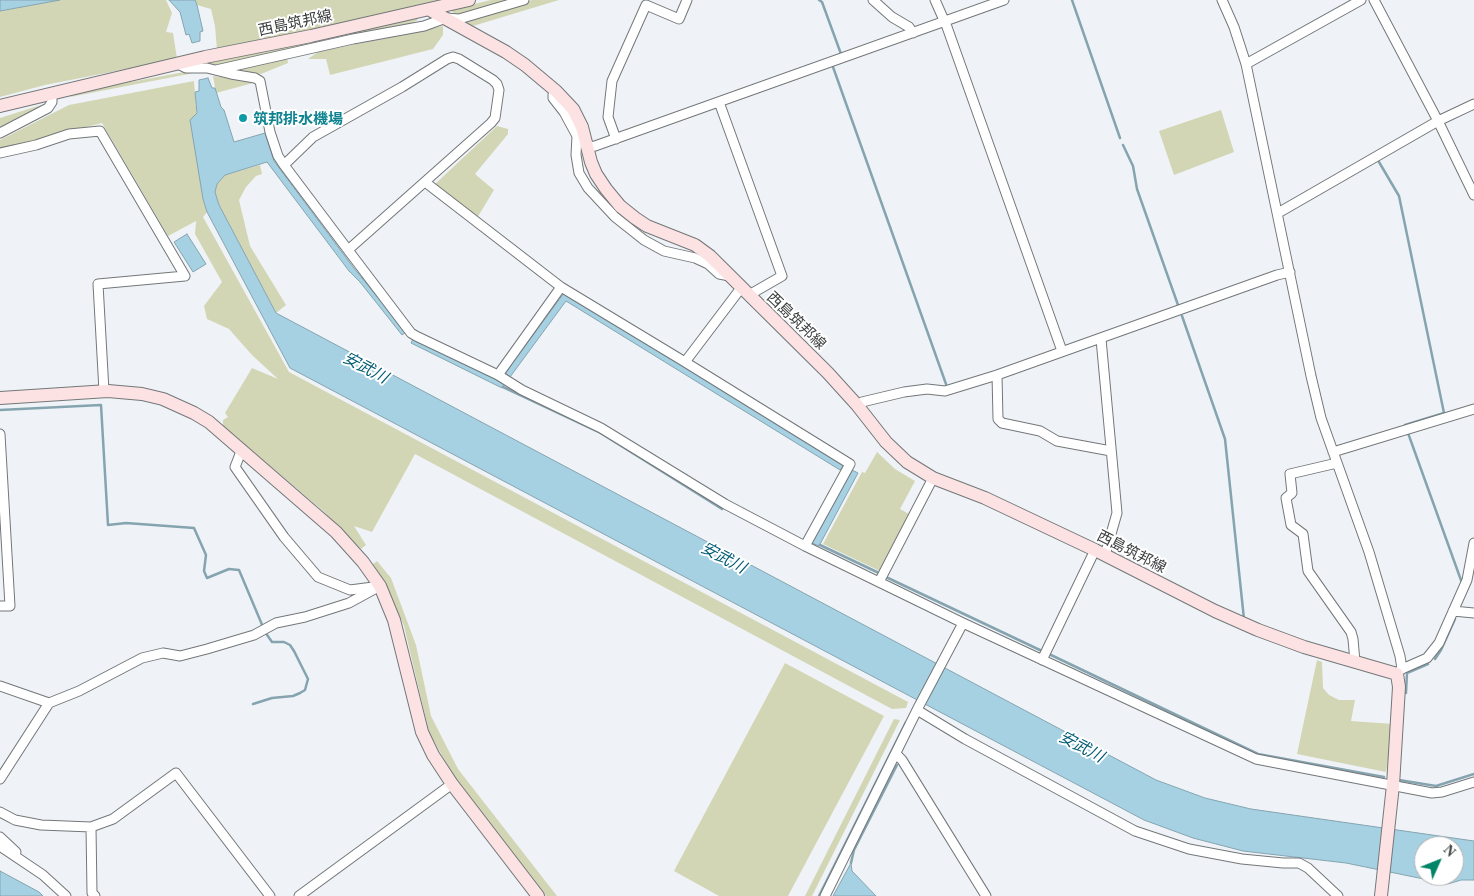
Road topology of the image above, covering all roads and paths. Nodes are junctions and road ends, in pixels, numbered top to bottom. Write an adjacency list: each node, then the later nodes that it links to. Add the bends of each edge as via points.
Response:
1 (469, 0): 10 (main road)
2 (524, 0): 11 (street, via 459,19)
3 (687, 0): 24 (street, via 679,19 646,5 612,82 608,117)
4 (873, 0): 13 (street)
5 (935, 0): 12 (street)
6 (1004, 0): 12 (street)
7 (1222, 0): 15 (street)
8 (1361, 0): 15 (street)
9 (1374, 0): 22 (street)
10 (430, 10): 11 (main road, 西島筑邦線); 14 (main road, 西島筑邦線)
11 (446, 18): 16 (street, via 424,26); 17 (main road, 西島筑邦線, via 506,52)
12 (944, 22): 13 (street); 37 (street)
13 (913, 33): 19 (street)
14 (178, 64): 16 (street, via 186,68); 18 (main road, 西島筑邦線)
15 (1246, 64): 30 (street)
16 (216, 70): 27 (street, via 260,81 270,132)
17 (556, 91): 25 (main road, 西島筑邦線, via 573,109); 33 (street, via 553,98 577,136 579,173 588,188 615,217 664,251 695,258 718,274)
18 (52, 93): 21 (main road, 西島筑邦線); 23 (street, via 48,108)
19 (719, 102): 24 (street); 35 (street, via 782,276)
20 (1474, 104): 22 (street)
21 (0, 106)
22 (1438, 121): 29 (street); 30 (street)
23 (0, 133)
24 (616, 139): 25 (street)
25 (588, 147): 33 (main road, 西島筑邦線, via 596,174 620,206 647,226 695,245)
26 (0, 153): 41 (street, via 70,134 100,131 186,276 98,284)
27 (284, 165): 28 (street, via 313,137 447,59 459,58 497,84 495,118); 31 (street)
28 (425, 182): 31 (street); 34 (street)
29 (1474, 195)
30 (1278, 213): 32 (street)
31 (348, 250): 39 (street, via 411,333)
32 (1290, 272): 36 (street); 48 (street, via 1321,418)
33 (730, 276): 35 (main road, 西島筑邦線)
34 (561, 287): 38 (street); 39 (street)
35 (745, 292): 38 (street); 43 (main road, 西島筑邦線)
36 (1101, 338): 37 (street); 47 (street)
37 (1062, 351): 40 (street)
38 (685, 362): 52 (street, via 850,464)
39 (498, 374): 52 (street, via 522,390 601,428 725,504)
40 (997, 375): 43 (street, via 945,391 904,392); 47 (street, via 998,419 1002,422 1040,431 1057,441)
41 (104, 391): 42 (main road); 46 (main road, via 163,399 202,418)
42 (0, 398)
43 (857, 405): 50 (main road, 西島筑邦線, via 896,453)
44 (1474, 409): 48 (street)
45 (0, 434): 56 (street, via 10,606)
46 (242, 449): 55 (main road, via 336,532); 55 (street, via 235,467 284,537 318,577 350,590)
47 (1111, 451): 53 (street, via 1117,513)
48 (1333, 452): 49 (street)
49 (1337, 463): 61 (street, via 1290,474 1292,493 1286,498 1291,525 1304,534 1308,571 1351,632); 62 (street, via 1372,560 1400,656)
50 (933, 478): 53 (main road, 西島筑邦線, via 985,498); 54 (street)
51 (1474, 543): 57 (street, via 1467,580)
52 (805, 546): 54 (street)
53 (1100, 552): 60 (street); 61 (main road, 西島筑邦線, via 1258,630)
54 (879, 582): 59 (street)
55 (380, 586): 64 (street, via 349,603 276,623 254,634 207,649 180,656 164,654 142,658 80,691); 69 (main road, via 394,620 422,732)
56 (0, 606)
57 (1453, 611): 58 (street); 62 (street, via 1439,643 1427,658)
58 (1474, 613)
59 (963, 623): 60 (street); 65 (street)
60 (1042, 660): 70 (street, via 1256,759)
61 (1355, 662): 62 (main road, 西島筑邦線)
62 (1399, 671): 70 (main road)
63 (0, 686): 64 (street)
64 (49, 703): 67 (street)
65 (918, 708): 66 (street); 83 (street, via 966,739 1135,831 1189,849 1224,856 1300,863)
66 (896, 754): 81 (street); 82 (street)
67 (0, 778)
68 (1474, 782): 70 (street, via 1432,793)
69 (452, 784): 79 (street); 80 (main road)
70 (1393, 786): 84 (main road)
71 (0, 812): 72 (street, via 14,820 41,825)
72 (91, 827): 77 (street, via 92,893); 78 (street, via 113,819 176,773)
73 (0, 837): 75 (street)
74 (0, 846): 75 (street)
75 (19, 857): 76 (street)
76 (66, 896)
77 (95, 896)
78 (270, 896)
79 (299, 896)
80 (538, 896)
81 (825, 896)
82 (986, 896)
83 (1338, 896)
84 (1382, 896)

